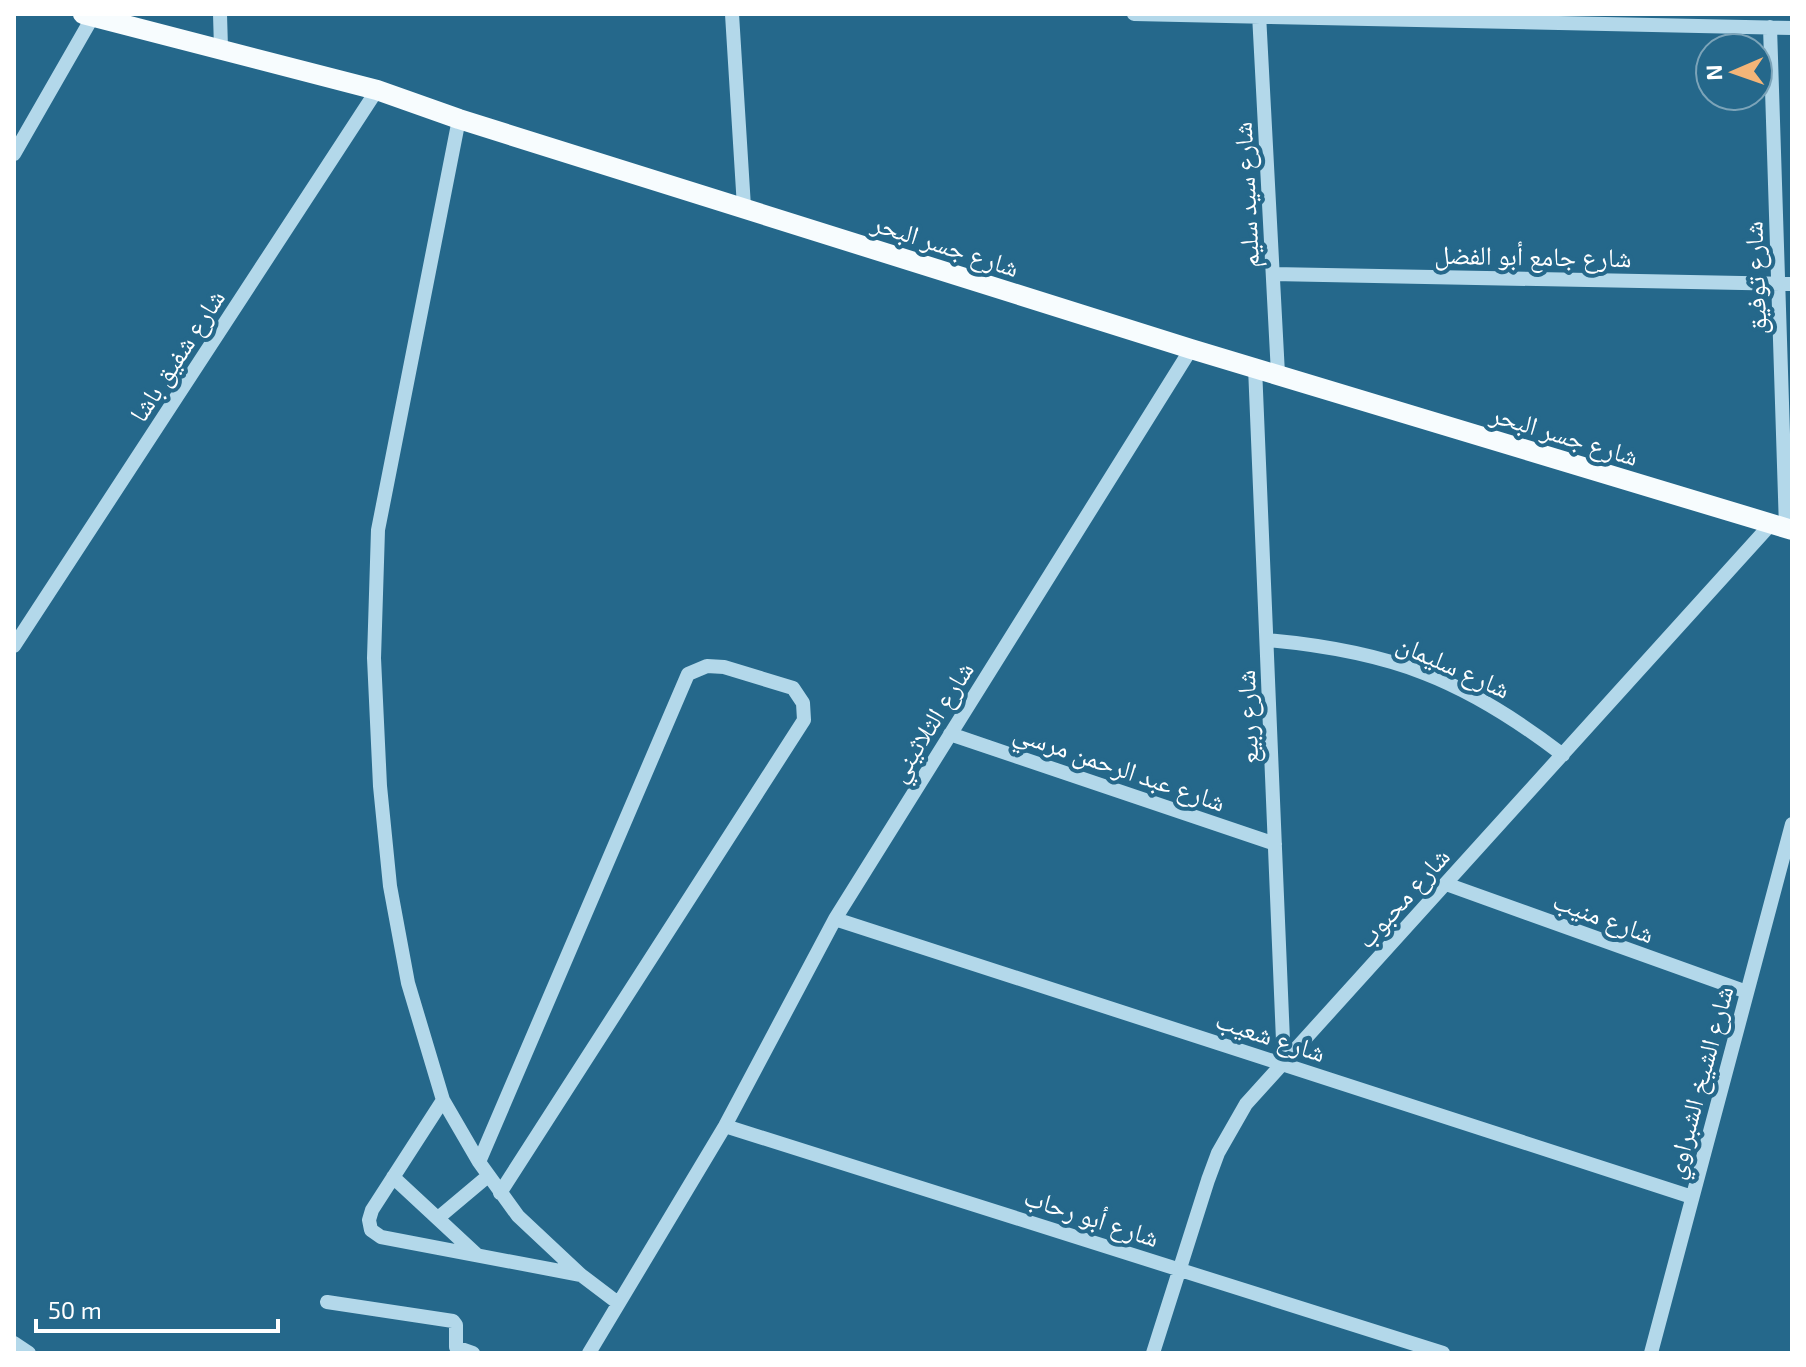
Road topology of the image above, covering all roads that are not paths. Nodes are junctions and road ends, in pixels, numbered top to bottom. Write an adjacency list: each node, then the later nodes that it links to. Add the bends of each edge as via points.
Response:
1 (220, 14): 8 (street)
2 (732, 14): 12 (street)
3 (1134, 14): 4 (street)
4 (1259, 15): 6 (street); 13 (street, شارع سيد سليم)
5 (88, 16): 8 (main road, شارع جسر البحر); 11 (street)
6 (1770, 27): 7 (street); 14 (street, شارع توفيق)
7 (1792, 28)
8 (221, 48): 9 (main road, شارع جسر البحر)
9 (377, 90): 10 (main road, شارع جسر البحر); 20 (street, شارع شفيق باشا)
10 (459, 119): 12 (main road, شارع جسر البحر); 29 (street, via 378,530 374,658 390,886 408,983)
11 (14, 154)
12 (744, 207): 15 (main road, شارع جسر البحر)
13 (1273, 274): 14 (street, شارع جامع أبو الفضل); 17 (street, شارع سيد سليم)
14 (1785, 284): 18 (street, شارع توفيق)
15 (1191, 349): 16 (main road, شارع جسر البحر); 21 (street, شارع الثلاثيني)
16 (1255, 367): 17 (main road, شارع جسر البحر); 19 (street, شارع ربيع)
17 (1278, 374): 18 (main road, شارع جسر البحر)
18 (1783, 527): 22 (street, شارع محبوب)
19 (1267, 640): 22 (street, شارع سليمان, via 1373,655 1424,672 1486,701); 24 (street, شارع ربيع)
20 (14, 646)
21 (950, 734): 24 (street, شارع عبد الرحمن مرسي); 26 (street, شارع الثلاثيني)
22 (1563, 755): 25 (street, شارع محبوب)
23 (1792, 824): 27 (street, شارع الشيخ الشبراوي)
24 (1275, 844): 28 (street, شارع ربيع)
25 (1446, 884): 27 (street, شارع منيب); 28 (street, شارع محبوب)
26 (835, 919): 28 (street, شارع شعيب); 30 (street, شارع الثلاثيني)
27 (1747, 992): 35 (street, شارع الشيخ الشبراوي)
28 (1284, 1065): 35 (street, شارع شعيب); 38 (street, شارع محبوب, via 1246,1104 1224,1140)
29 (443, 1100): 31 (street); 33 (street)
30 (725, 1126): 38 (street, شارع أبو رحاب); 41 (street, شارع الثلاثيني)
31 (479, 1162): 32 (street); 34 (street, via 688,674 707,666 724,667 793,688 803,703 804,720)
32 (488, 1176): 34 (street); 36 (street)
33 (393, 1177): 36 (street); 37 (street, via 372,1210 371,1230 381,1237)
34 (500, 1193): 39 (street)
35 (1692, 1197): 48 (street, شارع الشيخ الشبراوي)
36 (438, 1218): 37 (street)
37 (477, 1255): 39 (street)
38 (1180, 1269): 46 (street, شارع محبوب); 47 (street, شارع أبو رحاب)
39 (581, 1275): 41 (street)
40 (327, 1302): 44 (street, via 453,1321 456,1347)
41 (618, 1303): 45 (street, شارع الثلاثيني)
42 (14, 1343): 43 (street)
43 (29, 1353)
44 (473, 1353)
45 (589, 1353)
46 (1153, 1353)
47 (1443, 1353)
48 (1651, 1353)

